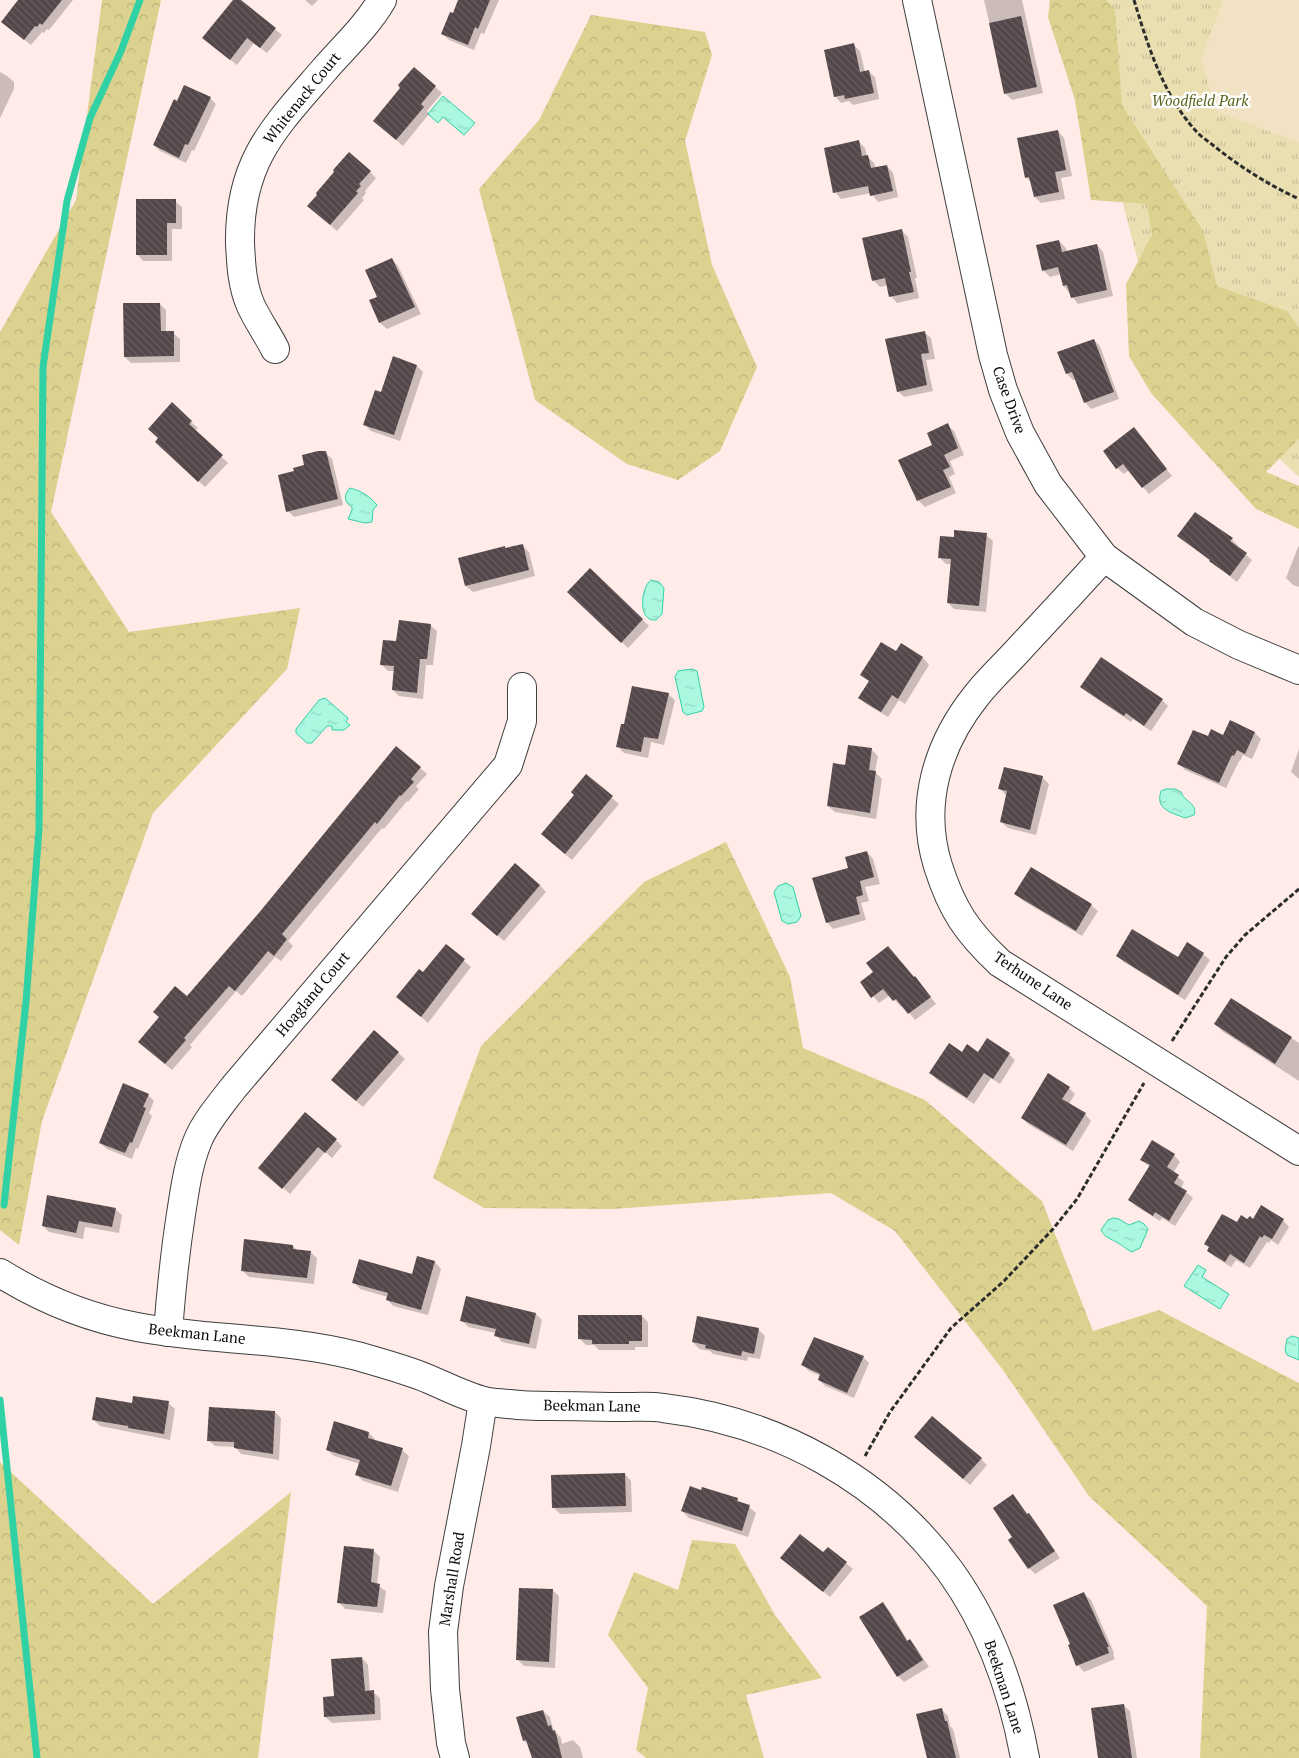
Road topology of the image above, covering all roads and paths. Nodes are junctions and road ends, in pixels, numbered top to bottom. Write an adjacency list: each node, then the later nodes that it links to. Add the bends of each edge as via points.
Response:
1 (382, 0): 5 (street, Whitenack Court, via 277,124 260,150 246,186 240,218 241,269 251,305)
2 (917, 0): 6 (street, Case Drive, via 1003,390 1020,433 1048,484)
3 (1134, 0): 4 (path, via 1161,77 1197,132 1235,164)
4 (1299, 199)
5 (276, 349)
6 (1104, 556): 7 (street, Case Drive, via 1194,622); 12 (street, Terhune Lane, via 976,696 948,739 934,776 930,811 933,850 944,886 960,918 977,941 1000,963)
7 (1299, 670)
8 (522, 687): 14 (street, Hoagland Court, via 522,721 508,765 234,1087 198,1139 185,1188)
9 (1299, 889): 10 (path, via 1245,935 1226,958)
10 (1169, 1045)
11 (1148, 1076): 16 (path, via 1077,1199 1004,1281 952,1328 890,1412)
12 (1299, 1151)
13 (0, 1273): 14 (street, Beekman Lane, via 27,1290 83,1314)
14 (168, 1332): 15 (street, Beekman Lane, via 299,1344 356,1356 420,1376)
15 (483, 1401): 16 (street, Beekman Lane, via 514,1405 662,1407 713,1417 762,1430 816,1455); 17 (street, Marshall Road, via 443,1632 445,1689)
16 (851, 1476): 18 (street, Beekman Lane, via 891,1507 923,1538 950,1570 969,1600 994,1648 1014,1709)
17 (455, 1758)
18 (1024, 1758)

